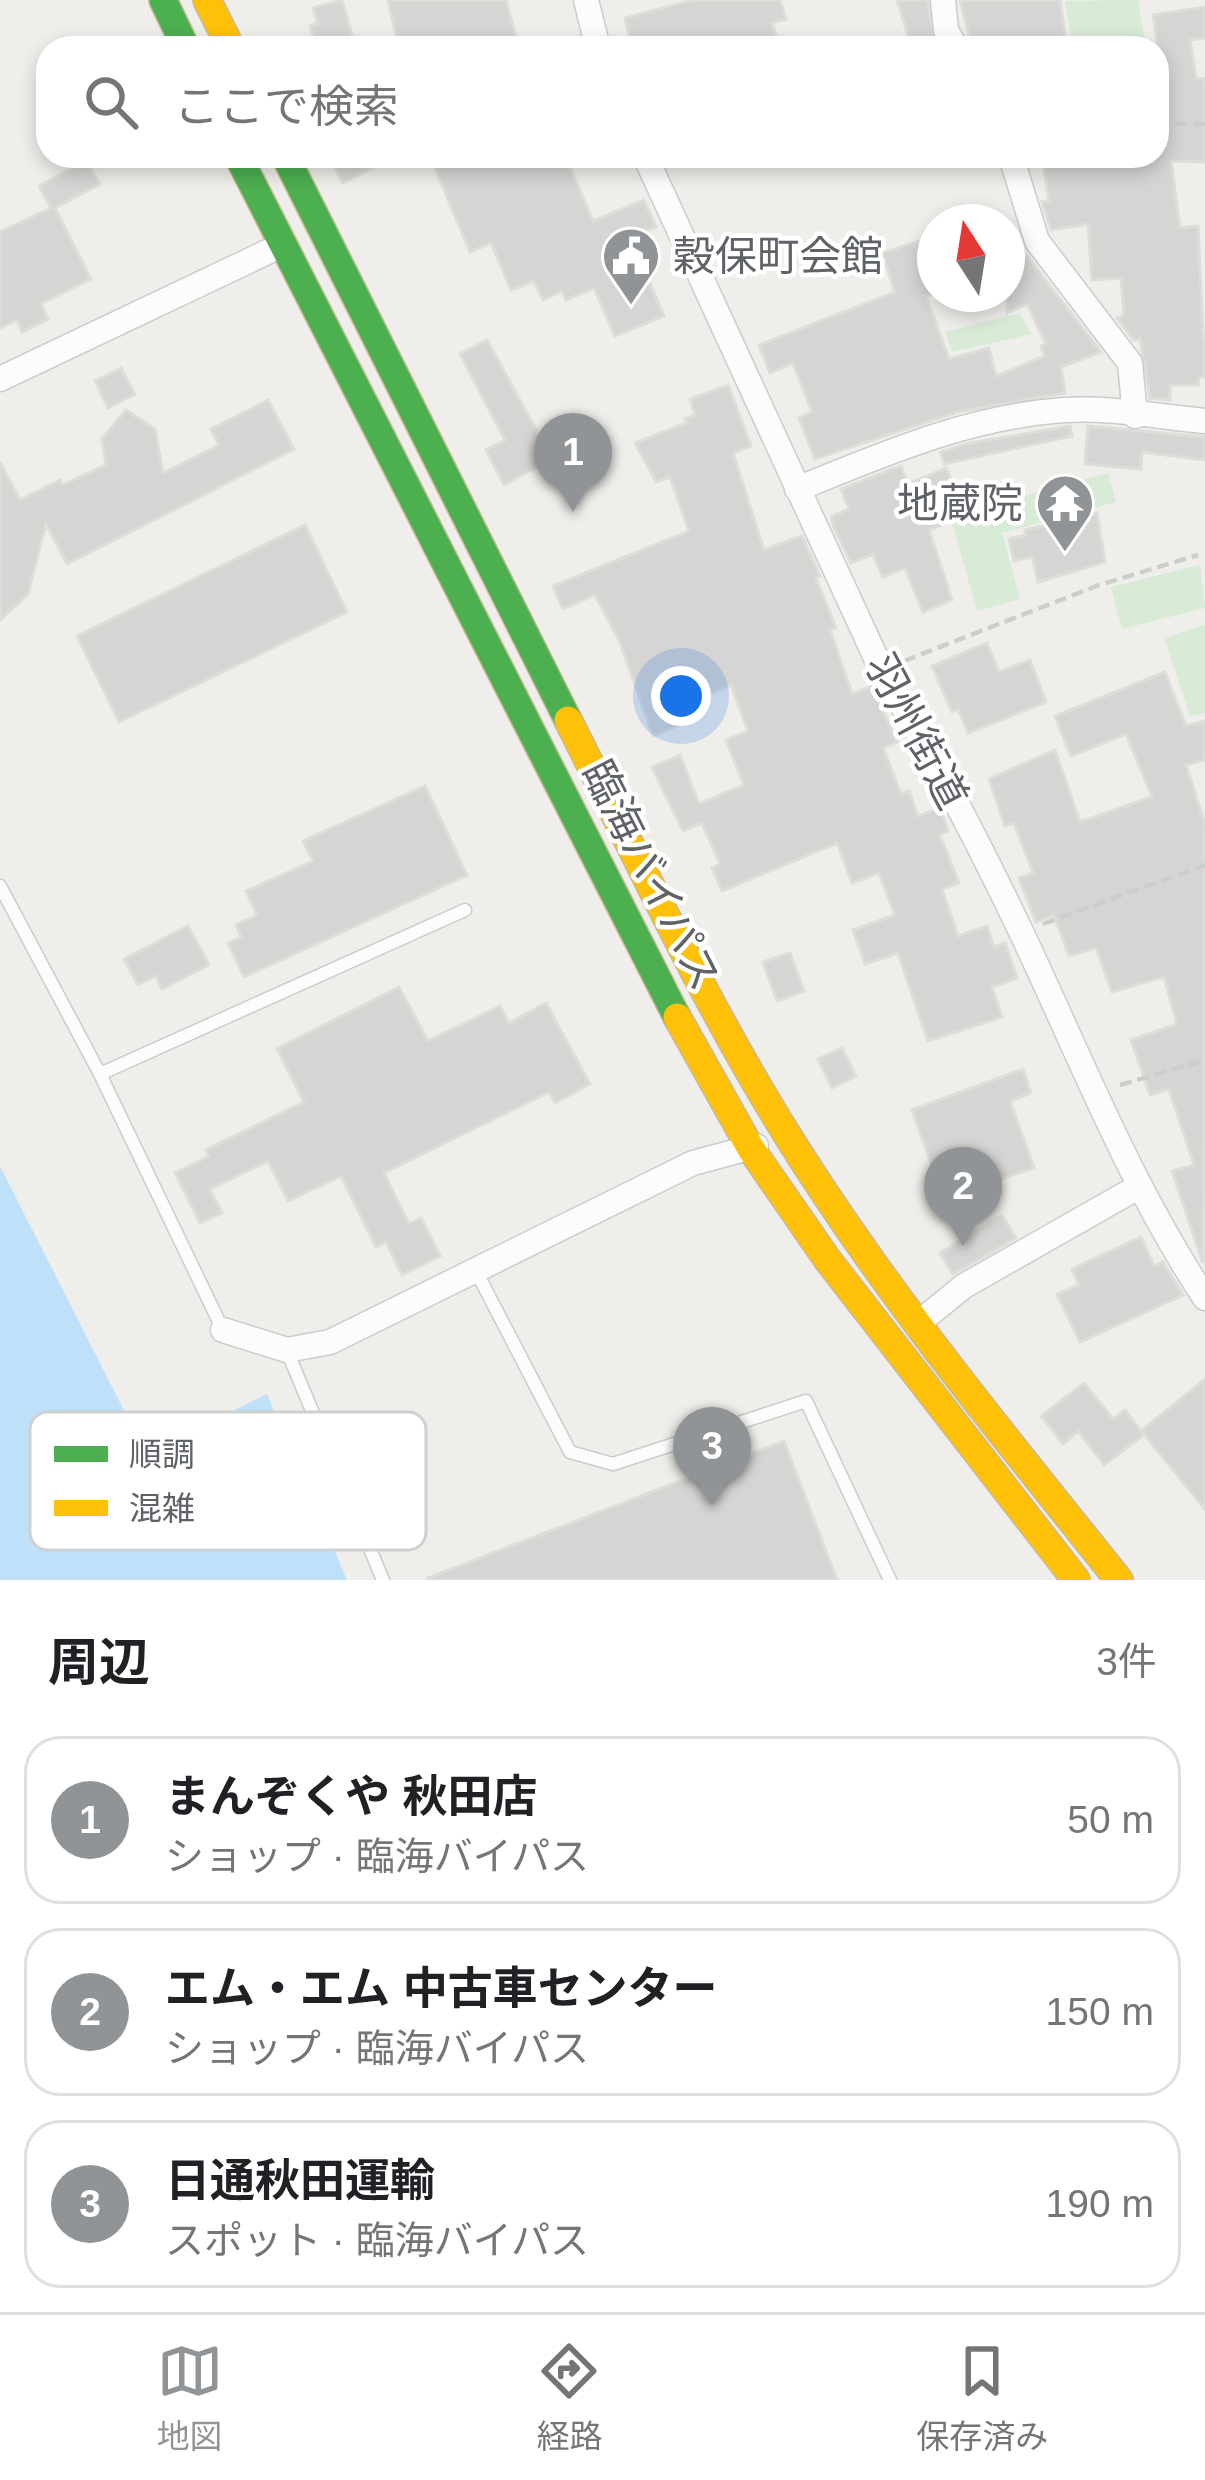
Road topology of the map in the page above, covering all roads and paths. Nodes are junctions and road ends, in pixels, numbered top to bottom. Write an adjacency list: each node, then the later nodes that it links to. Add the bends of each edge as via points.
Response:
1 (163, 0): 5 (highway)
2 (586, 0): 7 (street)
3 (943, 0): 8 (street)
4 (217, 2): 6 (highway)
5 (180, 36)
6 (227, 36)
7 (595, 36)
8 (949, 36)
9 (1169, 123): 10 (path)
10 (1205, 124)
11 (244, 168): 15 (highway, 臨海バイパス)
12 (291, 168): 29 (highway, 臨海バイパス, via 690,962)
13 (650, 168): 19 (street, 羽州街道)
14 (1015, 168): 17 (street, via 1037,241 1130,362)
15 (282, 245): 16 (street); 30 (highway, 臨海バイパス, via 649,968)
16 (0, 379)
17 (1135, 416): 18 (street); 19 (street, via 1069,409 937,433)
18 (1205, 421)
19 (797, 489): 21 (street, 羽州街道)
20 (1198, 554): 21 (path)
21 (882, 670): 25 (street, 羽州街道)
22 (1205, 865): 25 (path)
23 (0, 886): 27 (lane)
24 (465, 910): 27 (lane)
25 (1021, 933): 28 (street, 羽州街道)
26 (1205, 1060): 28 (path)
27 (100, 1074): 35 (lane)
28 (1091, 1094): 31 (street, 羽州街道)
29 (786, 1133): 30 (street); 34 (highway, 臨海バイパス)
30 (752, 1148): 32 (street, via 693,1163); 41 (highway, 臨海バイパス, via 826,1259)
31 (1138, 1187): 33 (street, 羽州街道); 34 (street, via 964,1286)
32 (476, 1271): 36 (street, via 330,1342); 40 (lane, via 570,1452 613,1464 806,1401)
33 (1205, 1298)
34 (916, 1325): 42 (highway, 臨海バイパス)
35 (223, 1330): 36 (street)
36 (286, 1350): 37 (lane)
37 (312, 1412)
38 (370, 1550): 39 (lane)
39 (383, 1580)
40 (890, 1580)
41 (1076, 1580)
42 (1119, 1580)

